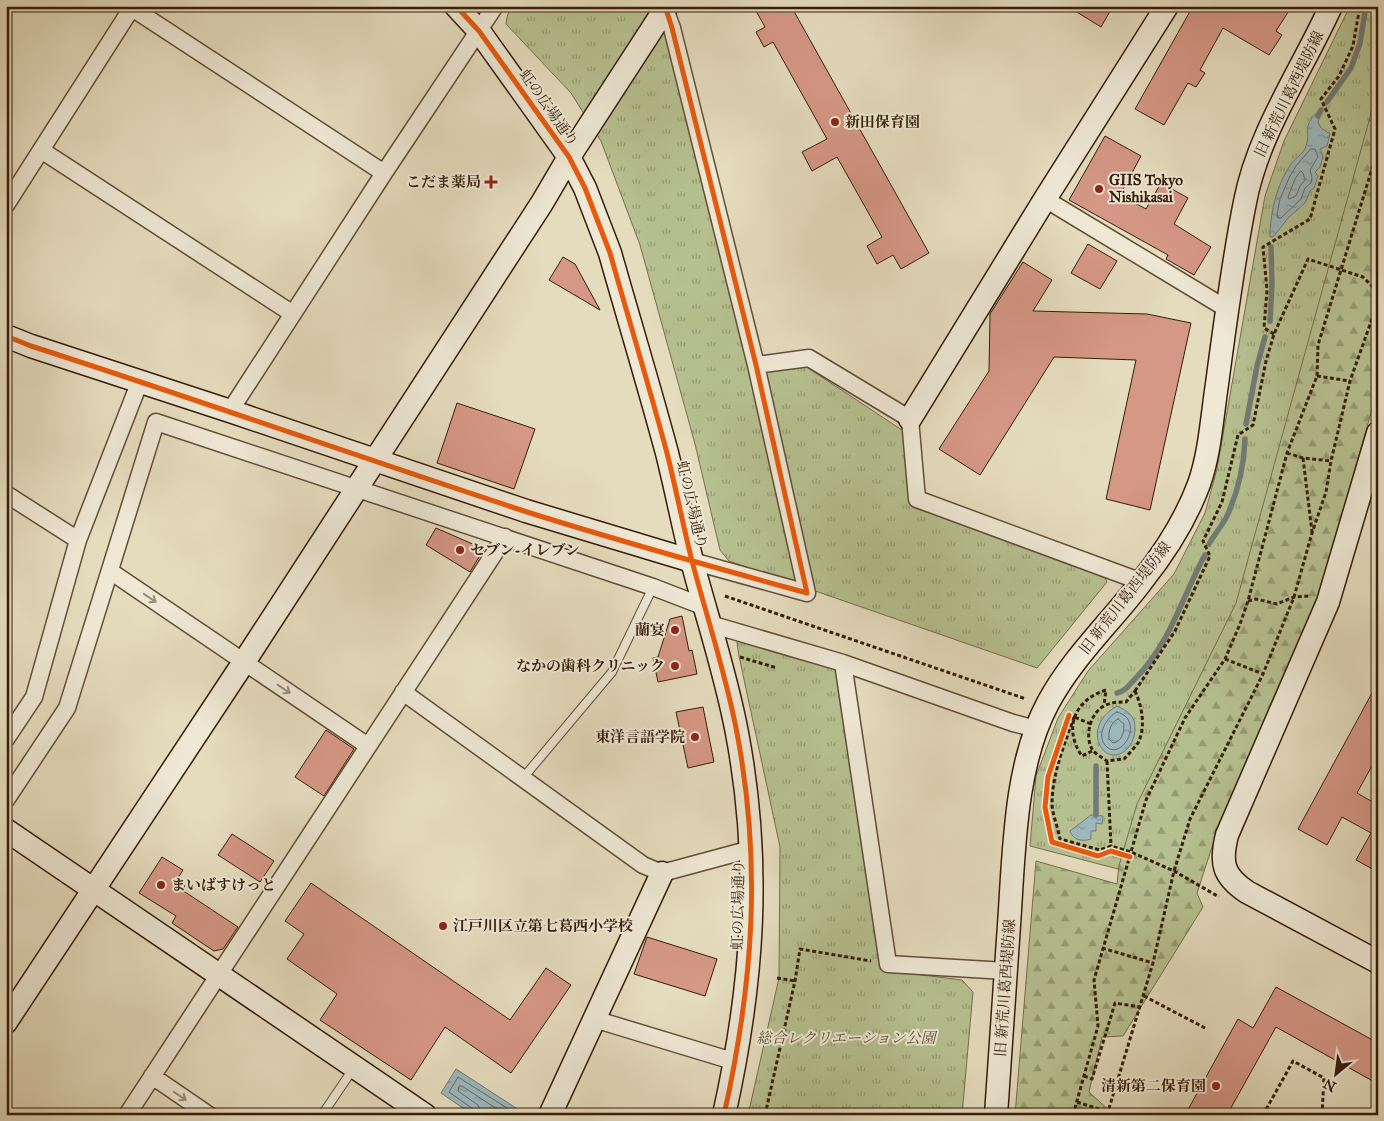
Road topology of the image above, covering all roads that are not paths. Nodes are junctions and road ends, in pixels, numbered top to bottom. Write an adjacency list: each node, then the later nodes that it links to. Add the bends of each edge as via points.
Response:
1 (456, 6): 7 (street, 虹の広場通り)
2 (495, 6): 7 (street)
3 (1167, 6): 11 (street)
4 (1330, 6): 13 (street, 旧 新荒川葛西堤防線, via 1253,170)
5 (131, 7): 8 (street); 10 (street)
6 (666, 7): 9 (street); 16 (street)
7 (479, 31): 9 (street, 虹の広場通り); 10 (street)
8 (41, 150): 12 (street); 14 (street)
9 (569, 157): 21 (street); 26 (street, 虹の広場通り, via 585,188 610,253 667,455)
10 (384, 173): 14 (street)
11 (1044, 199): 13 (street); 19 (street)
12 (6, 205)
13 (1227, 309): 28 (street, 旧 新荒川葛西堤防線, via 1200,482 1186,515)
14 (293, 314): 18 (street)
15 (6, 336): 17 (street)
16 (756, 365): 19 (street, via 809,358); 26 (street, via 807,593)
17 (140, 381): 18 (street); 25 (street)
18 (230, 411): 21 (street)
19 (910, 419): 28 (street, via 917,499)
20 (1378, 433): 43 (street, via 1328,602 1227,835 1223,852 1225,867 1234,883)
21 (374, 460): 22 (street); 26 (street, via 526,511)
22 (356, 488): 24 (street); 27 (street, via 156,422); 31 (street)
23 (6, 494): 25 (street)
24 (505, 537): 29 (street); 33 (street)
25 (78, 540): 35 (street, via 34,697)
26 (692, 561): 30 (street, 虹の広場通り)
27 (110, 571): 31 (street, one-way to 31); 38 (street, via 67,708)
28 (1142, 582): 34 (street, 旧 新荒川葛西堤防線, via 1069,670)
29 (654, 587): 30 (street); 37 (lane, via 612,672)
30 (708, 615): 32 (street); 40 (street, 虹の広場通り, via 737,732)
31 (244, 662): 36 (street, one-way to 36); 42 (street)
32 (843, 664): 34 (street); 44 (street, via 888,964)
33 (403, 692): 36 (street); 37 (street)
34 (1036, 729): 44 (street, 旧 新荒川葛西堤防線, via 1021,783)
35 (6, 739)
36 (368, 746): 45 (street)
37 (523, 778): 41 (street, via 643,865)
38 (6, 800)
39 (6, 830): 42 (street)
40 (751, 849): 41 (street); 48 (street, 虹の広場通り, via 750,956)
41 (662, 873): 46 (street)
42 (92, 889): 45 (street); 47 (street)
43 (1378, 962)
44 (1006, 971): 57 (street, 旧 新荒川葛西堤防線)
45 (218, 974): 49 (street); 50 (street)
46 (594, 1019): 48 (street); 55 (street)
47 (6, 1022)
48 (736, 1062): 56 (street, 虹の広場通り)
49 (354, 1067): 53 (lane); 54 (street)
50 (152, 1076): 51 (street); 52 (street, one-way to 52)
51 (127, 1115)
52 (209, 1115)
53 (322, 1115)
54 (425, 1115)
55 (550, 1115)
56 (724, 1115)
57 (996, 1115)

